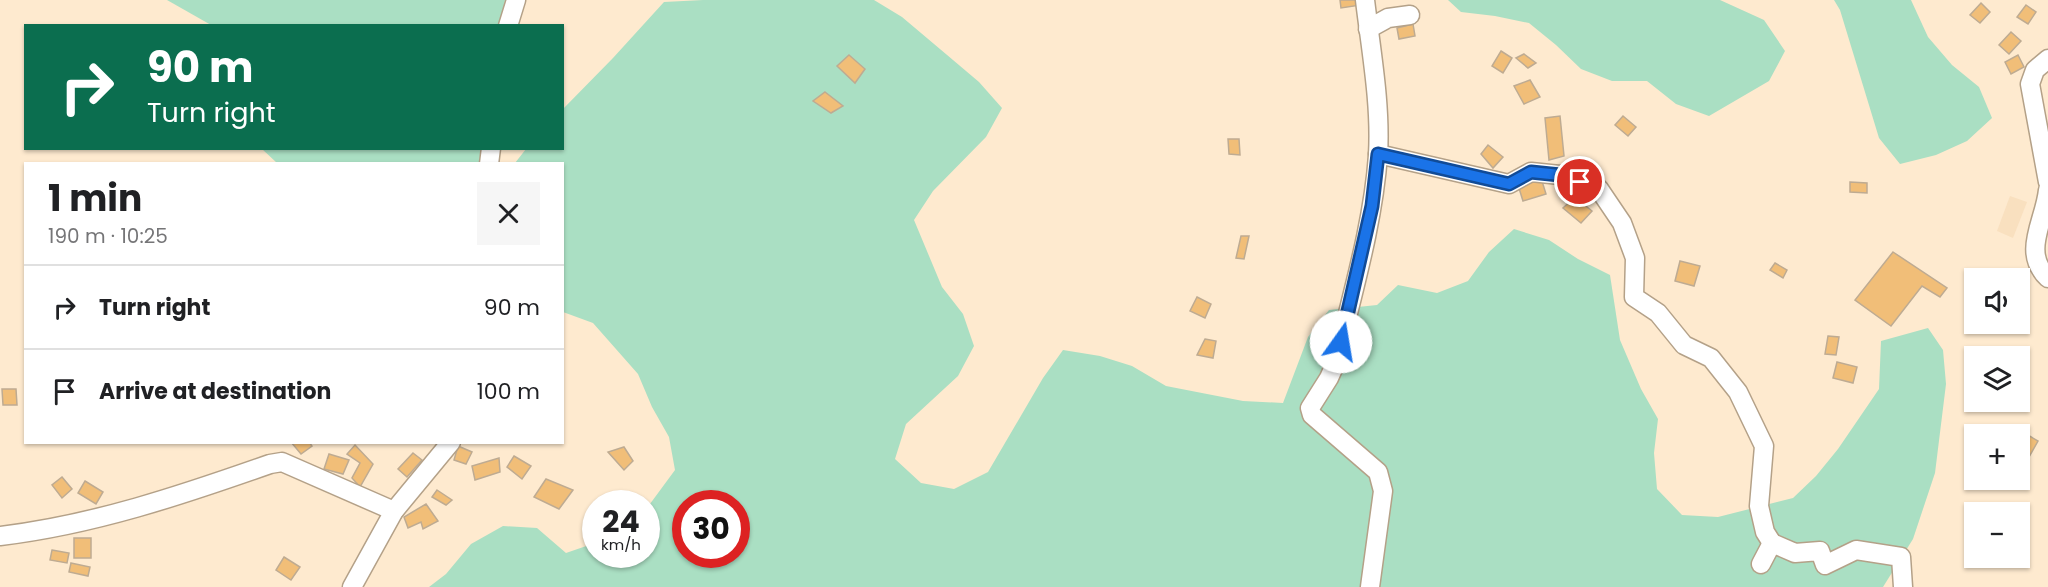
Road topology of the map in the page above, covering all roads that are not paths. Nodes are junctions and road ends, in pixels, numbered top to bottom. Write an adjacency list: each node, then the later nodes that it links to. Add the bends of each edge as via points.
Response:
1 (516, 0): 4 (street)
2 (1365, 0): 5 (street)
3 (1410, 15): 5 (street, via 1388,18)
4 (509, 24)
5 (1368, 29): 7 (street)
6 (2048, 59): 8 (street, via 2036,70 2030,84)
7 (1378, 154): 14 (street, via 1509,184 1531,172 1560,175 1599,189 1622,223 1635,258 1634,297 1658,313 1684,345 1711,358 1738,392 1764,446 1759,506); 17 (street, via 1372,206 1336,362 1310,408 1312,415 1378,472 1382,482)
8 (2048, 182)
9 (2048, 190): 10 (street, via 2034,243 2036,262)
10 (2048, 278)
11 (450, 444): 12 (street)
12 (394, 511): 13 (street, via 282,462 63,528); 16 (street)
13 (0, 536)
14 (1772, 543): 15 (street); 18 (street, via 1795,553 1820,551 1825,565 1856,550 1901,557)
15 (1761, 564)
16 (352, 587)
17 (1370, 587)
18 (1903, 587)

